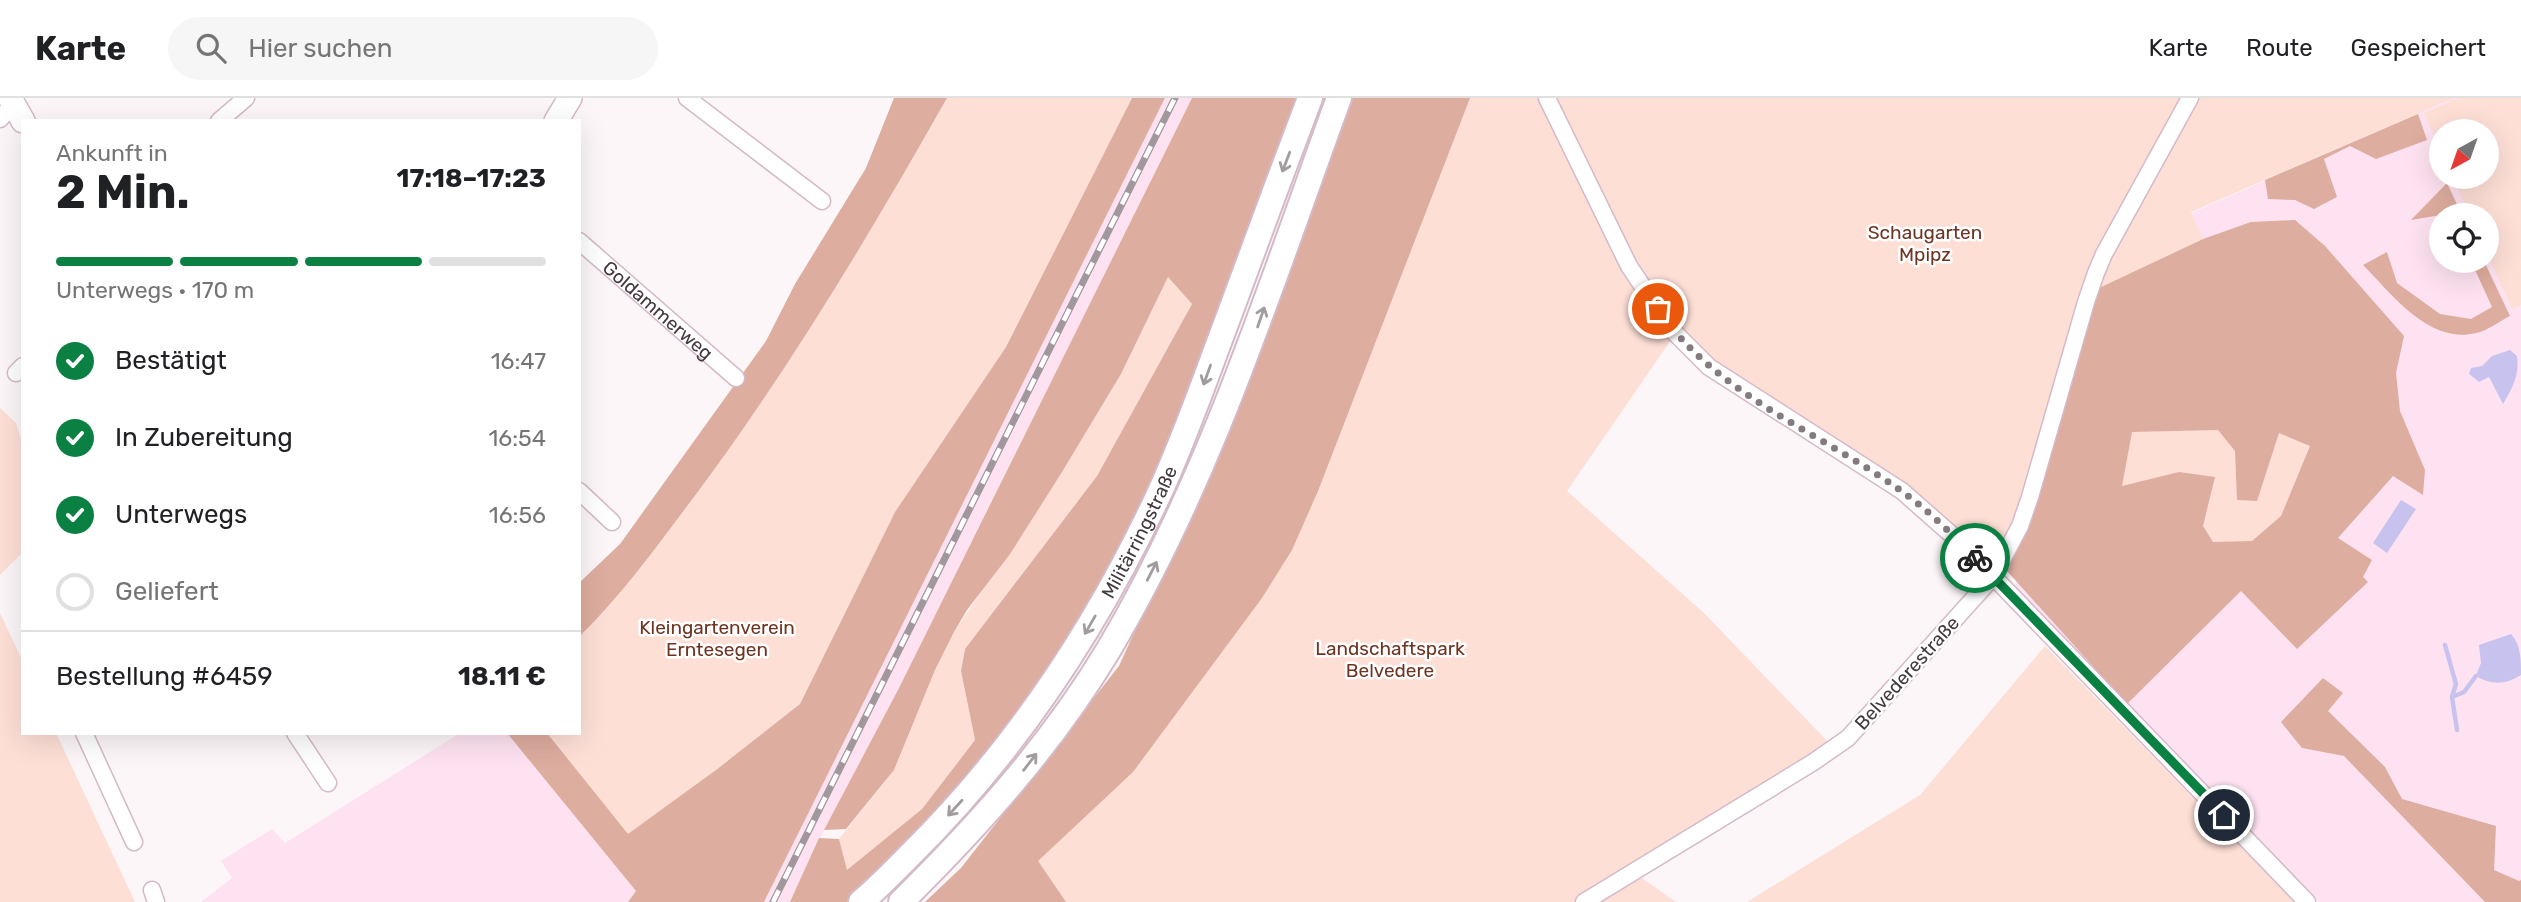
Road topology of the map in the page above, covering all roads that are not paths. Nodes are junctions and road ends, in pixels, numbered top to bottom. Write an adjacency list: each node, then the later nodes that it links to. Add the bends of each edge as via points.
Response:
1 (246, 98): 8 (street)
2 (570, 98): 9 (street)
3 (687, 98): 10 (street)
4 (1310, 98): 20 (main road, Militärringstraße, one-way to 20, via 1193,413 1124,566 1037,707 981,780)
5 (1339, 98): 21 (main road, Militärringstraße, one-way to 5, via 961,844 1056,728 1108,651 1149,578 1220,423)
6 (1547, 98): 15 (street, via 1629,266 1672,330 1709,367 1902,491)
7 (2190, 98): 15 (street, Belvederestraße, via 2104,254 2030,497)
8 (221, 119)
9 (557, 119)
10 (822, 201)
11 (581, 243): 12 (street, Goldammerweg)
12 (736, 378)
13 (581, 493): 14 (street)
14 (612, 522)
15 (1993, 577): 22 (street, Belvederestraße, via 1847,738); 23 (street)
16 (85, 735): 19 (street)
17 (296, 735): 18 (street)
18 (328, 783)
19 (134, 842)
20 (861, 902)
21 (901, 902)
22 (1584, 902)
23 (2308, 902)

